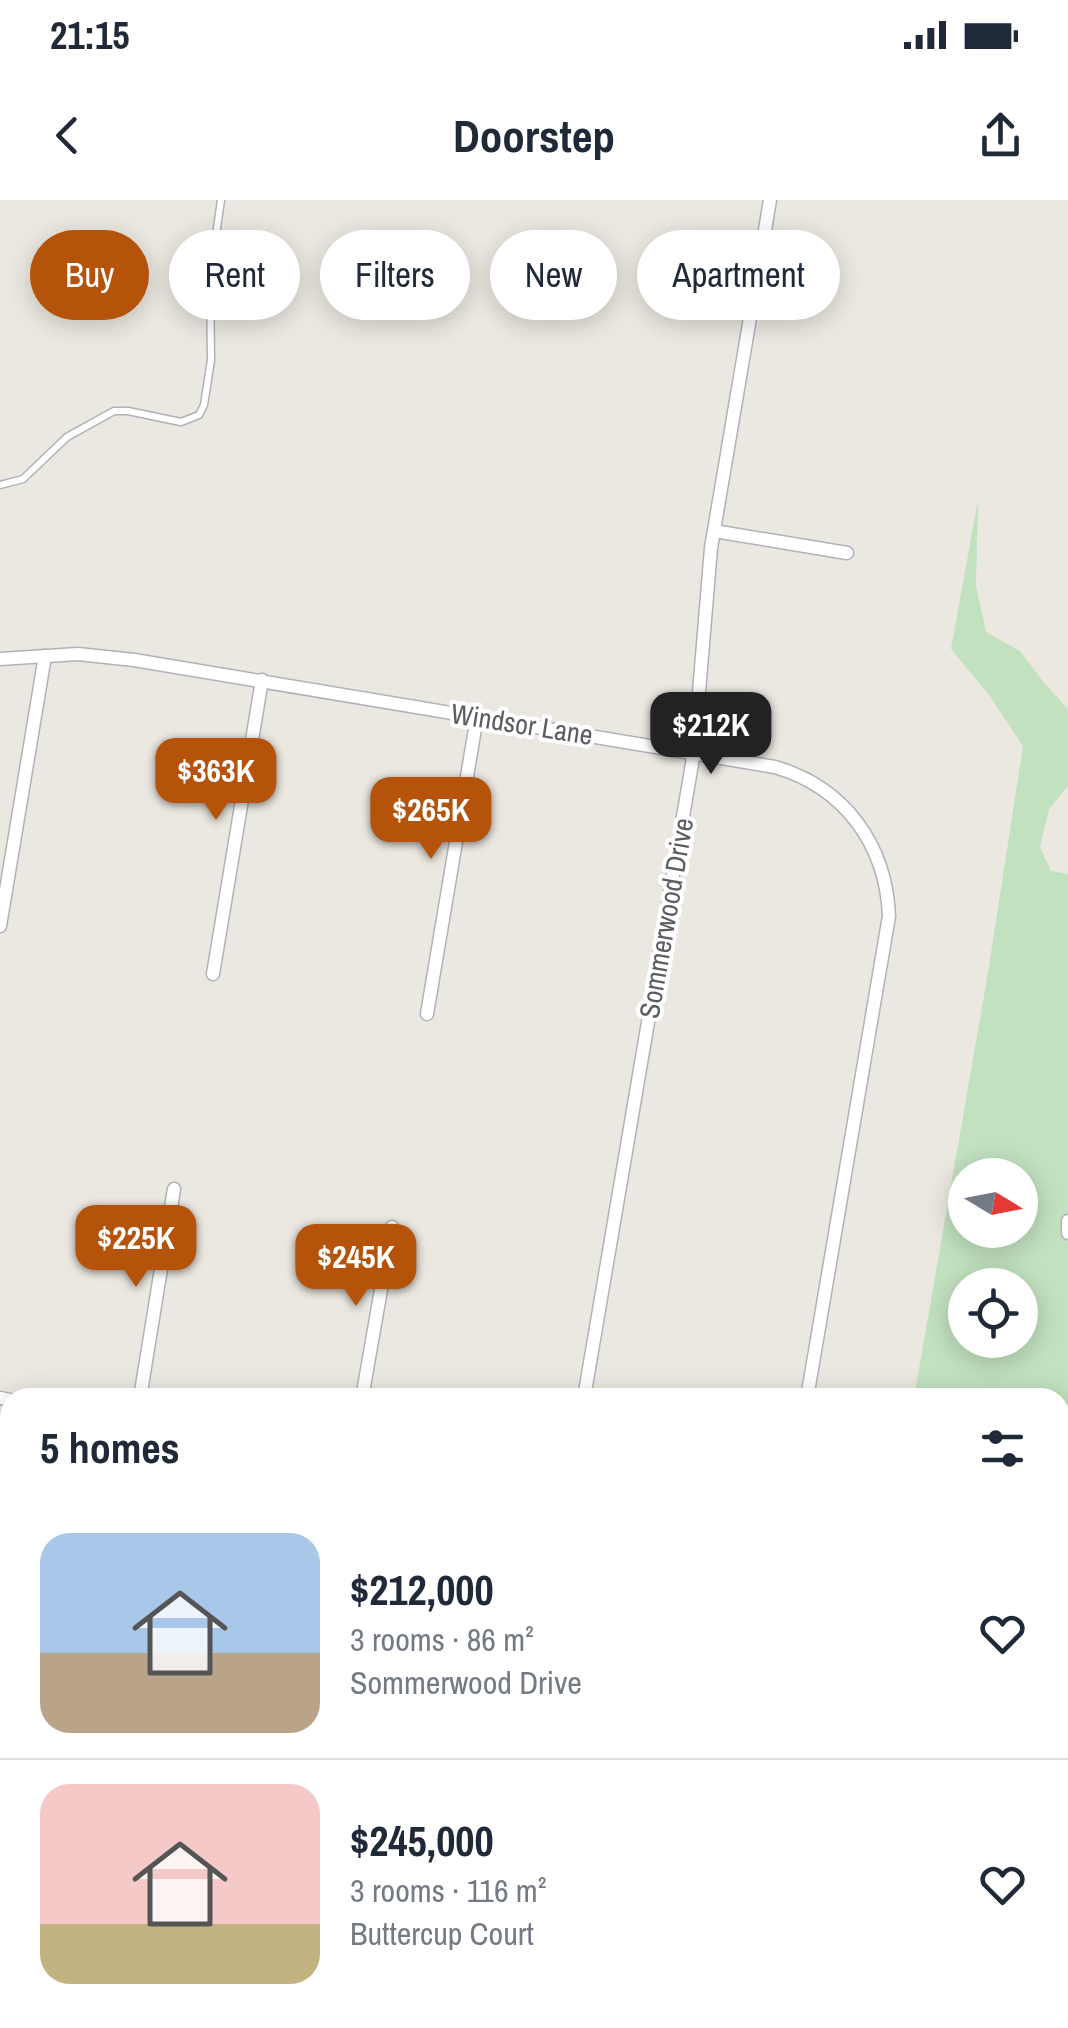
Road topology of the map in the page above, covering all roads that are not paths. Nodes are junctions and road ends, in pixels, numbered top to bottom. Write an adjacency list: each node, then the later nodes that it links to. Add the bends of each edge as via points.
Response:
1 (220, 200): 3 (lane, via 210,276 210,360 199,414 181,422 114,411 67,437 23,479)
2 (770, 200): 4 (street, Sommerwood Drive)
3 (0, 484)
4 (714, 531): 5 (street); 10 (street, Sommerwood Drive)
5 (847, 553)
6 (45, 656): 7 (street, Windsor Lane); 8 (street, Windsor Lane, via 94,654); 11 (street)
7 (0, 659)
8 (262, 680): 9 (street, Windsor Lane); 12 (street)
9 (476, 717): 10 (street, Windsor Lane); 13 (street)
10 (694, 752): 20 (street, Sommerwood Drive); 21 (street, Windsor Lane, via 775,767 812,782 866,833 886,885 888,930)
11 (0, 926)
12 (213, 974)
13 (426, 1014)
14 (174, 1189): 18 (street)
15 (1068, 1221): 17 (street)
16 (392, 1227): 19 (street)
17 (1068, 1233)
18 (142, 1388)
19 (364, 1388)
20 (586, 1388)
21 (809, 1388)

